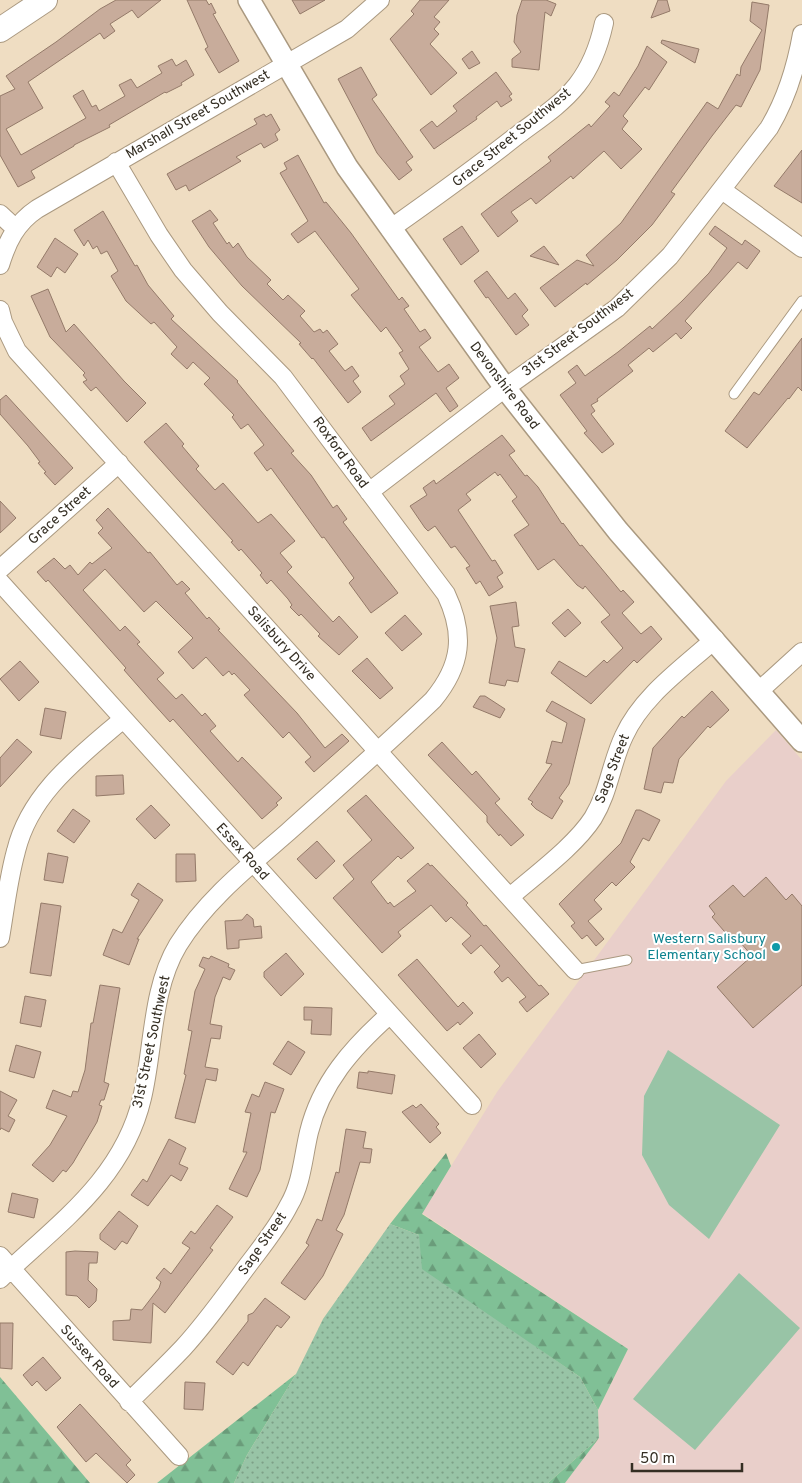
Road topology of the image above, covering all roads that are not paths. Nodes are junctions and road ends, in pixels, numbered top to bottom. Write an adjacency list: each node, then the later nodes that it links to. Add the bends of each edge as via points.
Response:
1 (45, 0): 5 (main road)
2 (249, 0): 7 (street, Devonshire Road)
3 (380, 0): 7 (street, Marshall Street Southwest, via 347,29)
4 (604, 23): 12 (street, Grace Street Southwest, via 599,46 589,66 577,86 561,102 458,182)
5 (0, 30)
6 (802, 34): 9 (street, 31st Street Southwest, via 790,86 779,110)
7 (287, 64): 8 (street, Marshall Street Southwest); 12 (street, Devonshire Road, via 347,167)
8 (116, 162): 11 (street, Marshall Street Southwest, via 36,209); 20 (street, Roxford Road, via 183,270 283,377)
9 (722, 190): 13 (street); 17 (street, 31st Street Southwest, via 670,256 617,308)
10 (0, 214): 11 (street)
11 (15, 228): 14 (street)
12 (390, 229): 17 (street, Devonshire Road)
13 (802, 248)
14 (0, 265)
15 (802, 301): 18 (lane)
16 (0, 310): 19 (street, Salisbury Drive, via 17,351)
17 (505, 388): 20 (street, 31st Street Southwest); 23 (street, Devonshire Road, via 618,531)
18 (734, 394)
19 (119, 464): 21 (street, Grace Street); 28 (street, Salisbury Drive)
20 (369, 492): 28 (street, Roxford Road, via 446,594 454,609 459,641 445,686)
21 (0, 569)
22 (0, 582): 26 (street, Essex Road)
23 (715, 639): 25 (street, Devonshire Road); 30 (street, Sage Street, via 634,717 624,735 608,785 592,819 579,836)
24 (802, 652): 25 (street)
25 (759, 691): 27 (street, Devonshire Road)
26 (122, 720): 29 (street, Essex Road); 31 (street, via 64,771 34,808 16,851)
27 (802, 741)
28 (378, 752): 29 (street, 31st Street Southwest); 30 (street, Salisbury Drive)
29 (252, 864): 34 (street, Essex Road); 36 (street, 31st Street Southwest, via 190,926 170,962 160,993 142,1100 121,1150 83,1203 60,1226)
30 (510, 897): 33 (street, Salisbury Drive)
31 (0, 938)
32 (627, 960): 33 (lane)
33 (575, 970)
34 (389, 1015): 35 (street, Essex Road); 37 (street, Sage Street, via 344,1059 329,1081 309,1131 299,1184 280,1221 214,1311)
35 (472, 1105)
36 (4, 1268): 37 (street, Sussex Road)
37 (129, 1402): 38 (street, Sussex Road)
38 (179, 1456)

